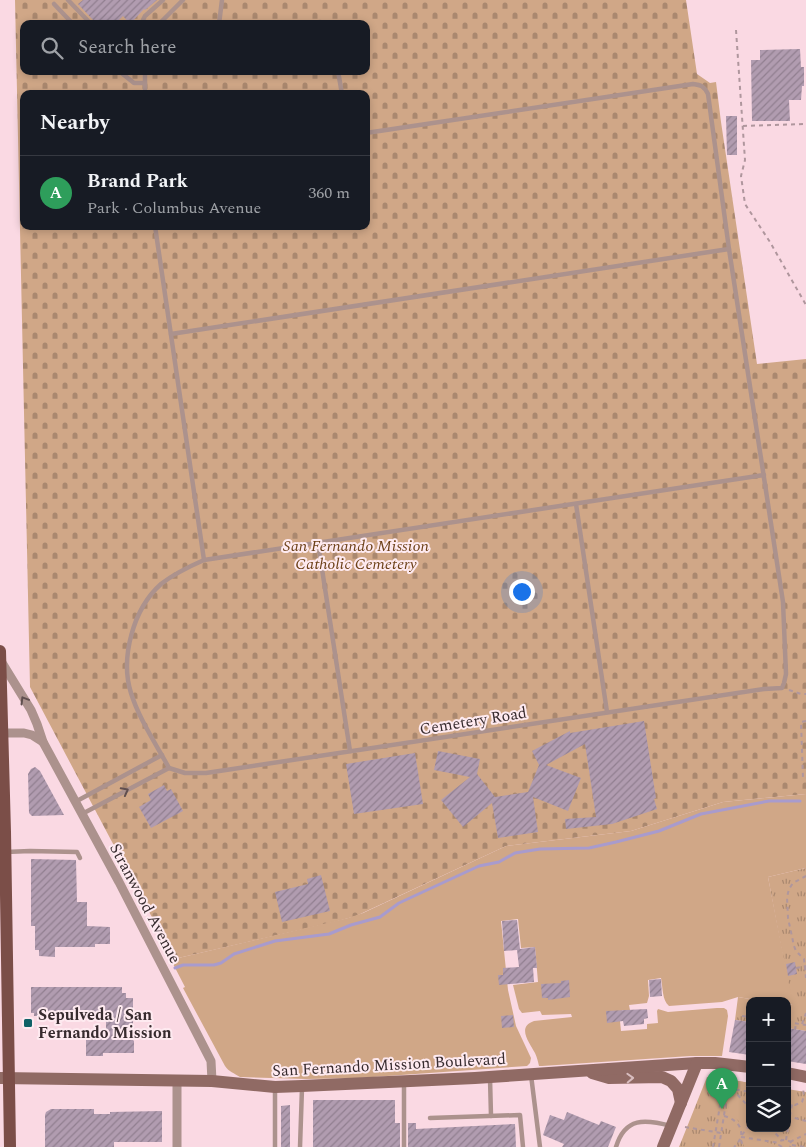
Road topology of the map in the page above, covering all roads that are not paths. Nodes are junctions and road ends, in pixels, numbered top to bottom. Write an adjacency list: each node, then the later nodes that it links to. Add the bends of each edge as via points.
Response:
1 (68, 0): 7 (lane)
2 (163, 0): 8 (lane)
3 (183, 0): 9 (lane)
4 (222, 0): 10 (lane)
5 (54, 4): 6 (lane)
6 (69, 20)
7 (87, 20)
8 (143, 20)
9 (163, 20)
10 (220, 20)
11 (124, 75): 14 (lane, via 134,83)
12 (145, 75): 14 (lane)
13 (339, 75): 16 (lane)
14 (145, 84): 15 (lane)
15 (145, 90)
16 (341, 90)
17 (370, 132): 19 (lane, via 700,85 708,94)
18 (156, 230): 20 (lane)
19 (729, 250): 20 (lane); 21 (lane)
20 (171, 334): 24 (lane)
21 (764, 475): 22 (lane); 29 (lane, Cemetery Road, via 783,602 786,674 782,688)
22 (576, 504): 23 (lane); 29 (lane)
23 (318, 543): 24 (lane); 32 (lane)
24 (204, 560): 33 (lane, via 180,570 160,585 146,603 129,642 130,692)
25 (0, 651): 26 (main road)
26 (0, 660): 27 (main road); 31 (street, Stranwood Avenue, one-way to 26, via 31,710)
27 (0, 668): 28 (main road)
28 (1, 708): 30 (main road)
29 (607, 712): 32 (lane, Cemetery Road)
30 (2, 733): 31 (street, via 24,733); 37 (main road)
31 (43, 742): 35 (street, Stranwood Avenue)
32 (350, 752): 34 (lane, Cemetery Road, via 206,773 185,773)
33 (162, 755): 34 (lane); 35 (lane)
34 (169, 768): 36 (lane, one-way to 34)
35 (75, 802): 36 (street, Stranwood Avenue)
36 (82, 814): 49 (street, Stranwood Avenue, via 211,1060)
37 (2, 820): 38 (main road)
38 (4, 852): 39 (lane, via 77,852); 40 (main road)
39 (80, 858)
40 (3, 970): 47 (main road)
41 (697, 1063): 42 (main road, San Fernando Mission Boulevard); 43 (main road, San Fernando Mission Boulevard); 54 (main road)
42 (746, 1066)
43 (583, 1070): 44 (main road, San Fernando Mission Boulevard); 54 (main road, one-way to 54, via 609,1078 662,1077 678,1088)
44 (531, 1074): 46 (main road, San Fernando Mission Boulevard); 64 (lane)
45 (791, 1075): 51 (main road)
46 (490, 1077): 50 (main road, San Fernando Mission Boulevard); 55 (lane)
47 (4, 1078): 48 (main road, San Fernando Mission Boulevard); 58 (main road)
48 (177, 1081): 49 (main road, San Fernando Mission Boulevard); 59 (street)
49 (212, 1081): 53 (main road, San Fernando Mission Boulevard)
50 (404, 1081): 52 (main road, San Fernando Mission Boulevard); 62 (lane)
51 (804, 1083)
52 (302, 1086): 53 (main road, San Fernando Mission Boulevard); 61 (lane)
53 (275, 1087): 60 (lane)
54 (681, 1103): 57 (main road)
55 (491, 1116): 56 (lane); 63 (lane, via 520,1115)
56 (430, 1118)
57 (671, 1126): 65 (lane, via 644,1121 634,1123 626,1128); 66 (main road)
58 (10, 1147)
59 (177, 1147)
60 (275, 1147)
61 (300, 1147)
62 (404, 1147)
63 (523, 1147)
64 (540, 1147)
65 (616, 1147)
66 (663, 1147)

